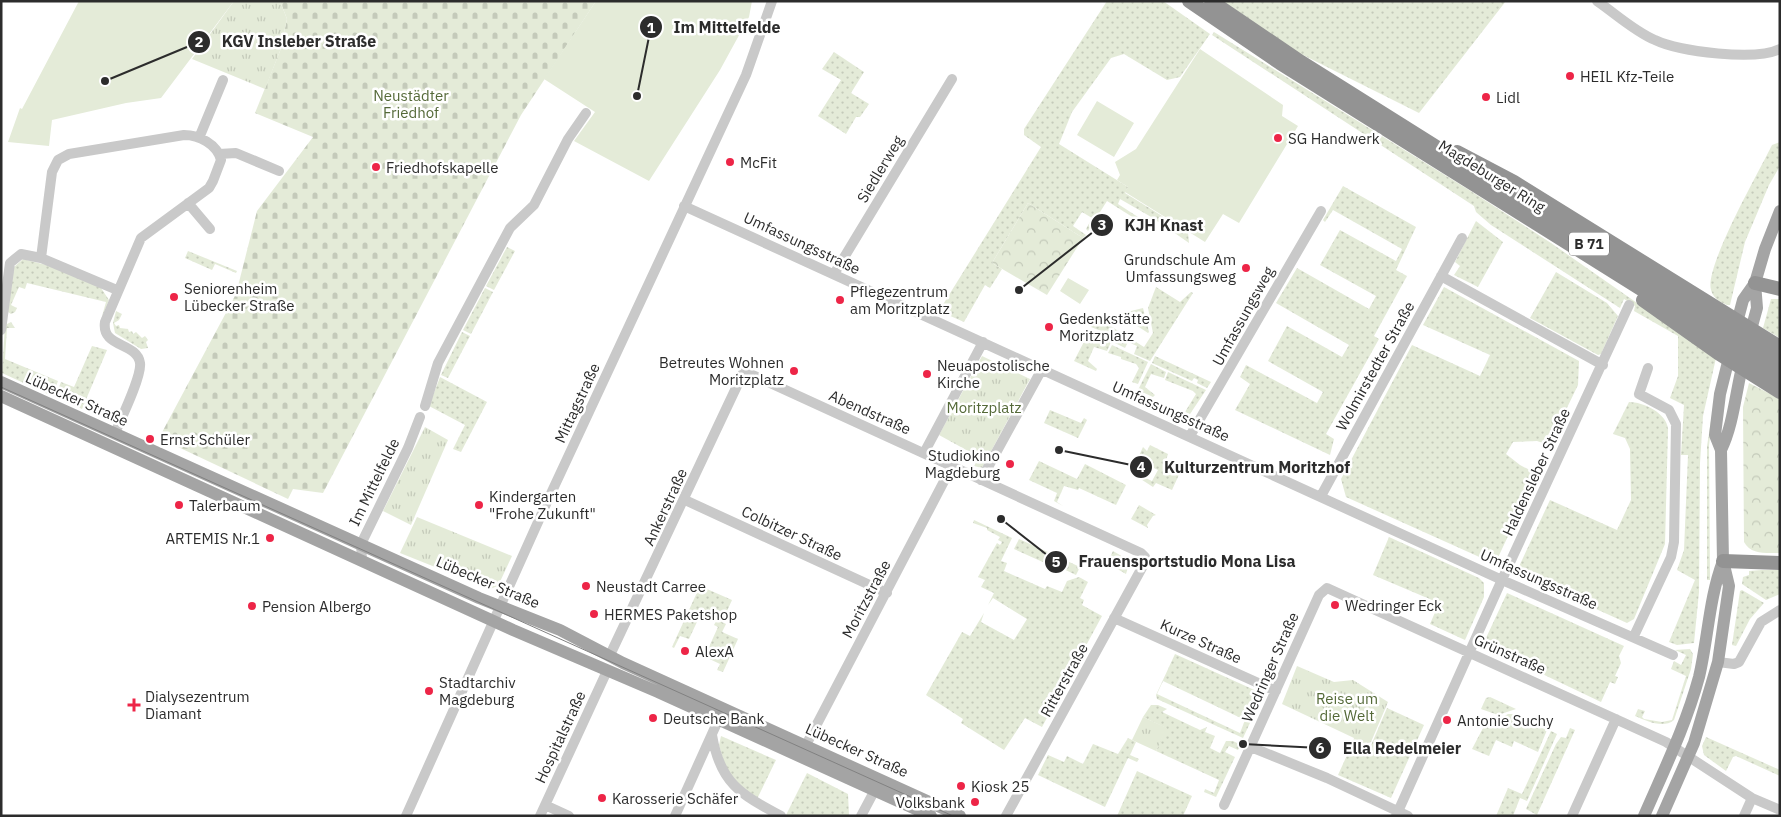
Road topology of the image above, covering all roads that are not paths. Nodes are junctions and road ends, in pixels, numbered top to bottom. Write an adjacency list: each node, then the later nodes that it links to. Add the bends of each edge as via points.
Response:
1 (772, 1): 14 (street, Mittagstraße, via 746,74)
2 (1189, 1): 23 (highway, Magdeburger Ring / B 71, via 1280,63)
3 (1211, 1): 9 (highway, Magdeburger Ring / B 71)
4 (1597, 1): 5 (street, via 1648,37 1665,44 1752,55)
5 (1780, 49)
6 (952, 79): 20 (street, Siedlerweg)
7 (223, 80): 10 (street)
8 (586, 113): 39 (street, via 534,205 510,228 438,363)
9 (1399, 125): 29 (highway, via 1410,124 1501,174); 30 (highway, Magdeburger Ring / B 71)
10 (199, 138): 11 (street); 19 (street, via 184,135 69,154 58,160 52,172)
11 (219, 154): 12 (street, via 236,153); 13 (street, via 220,165 212,184)
12 (279, 170)
13 (188, 204): 17 (street); 25 (street, via 141,238)
14 (684, 206): 20 (street, Umfassungsstraße); 57 (street, Mittagstraße)
15 (1321, 211): 42 (street, Umfassungsweg)
16 (1780, 211): 22 (main road, via 1764,249)
17 (210, 229)
18 (1462, 238): 21 (street, Wolmirstedter Straße)
19 (41, 258): 25 (street); 27 (street, via 20,254 10,263)
20 (834, 274): 28 (street, Umfassungsstraße)
21 (1440, 276): 31 (street); 47 (street, Wolmirstedter Straße)
22 (1755, 283): 24 (highway); 43 (main road, via 1757,308 1736,389 1729,434); 43 (main road, via 1743,300 1723,380 1715,435)
23 (1632, 284): 35 (highway, Magdeburger Ring / B 71); 37 (highway, via 1635,295)
24 (1780, 289)
25 (117, 290): 41 (street, via 105,322 105,332 113,341 133,352 140,365)
26 (1630, 306): 31 (street, Haldensleber Straße)
27 (1, 330)
28 (983, 342): 33 (street, Umfassungsstraße); 44 (street)
29 (1780, 347)
30 (1780, 363)
31 (1603, 364): 54 (street, Haldensleber Straße)
32 (1648, 368): 61 (street, via 1639,394 1669,410 1676,424 1674,542 1671,557)
33 (1042, 369): 42 (street, Umfassungsstraße); 46 (street)
34 (744, 371): 44 (street, Abendstraße); 48 (street, Ankerstraße)
35 (1780, 376)
36 (1, 382): 41 (main road, Lübecker Straße)
37 (1780, 392)
38 (1, 396): 51 (main road, Lübecker Straße)
39 (425, 406)
40 (420, 417): 49 (street, Im Mittelfelde)
41 (115, 433): 49 (main road, Lübecker Straße)
42 (1190, 436): 47 (street, Umfassungsstraße)
43 (1721, 450): 52 (main road)
44 (924, 453): 45 (street, Abendstraße)
45 (952, 466): 46 (street, Abendstraße); 55 (street, Moritzstraße)
46 (981, 480): 50 (street, Abendstraße)
47 (1321, 496): 54 (street, Umfassungsstraße)
48 (685, 500): 55 (street, Colbitzer Straße); 63 (street, Ankerstraße)
49 (361, 544): 51 (street, Im Mittelfelde); 57 (main road, Lübecker Straße)
50 (1145, 557): 59 (street, Ritterstraße)
51 (362, 560): 60 (main road, Lübecker Straße)
52 (1723, 561): 53 (highway); 65 (main road, via 1729,586); 73 (main road, via 1714,585 1707,641 1695,690)
53 (1780, 563)
54 (1502, 580): 61 (street, Umfassungsstraße); 62 (street, Haldensleber Straße)
55 (887, 593): 71 (street, Moritzstraße)
56 (1319, 595): 62 (street, Grünstraße, via 1324,589 1329,589); 67 (street, Wedringer Straße)
57 (502, 606): 60 (street, Mittagstraße); 63 (main road, Lübecker Straße)
58 (1780, 610): 65 (street, via 1761,622 1739,662)
59 (1114, 618): 67 (street, Kurze Straße); 90 (street, Ritterstraße)
60 (495, 621): 66 (main road, Lübecker Straße); 82 (street, Mittagstraße)
61 (1634, 636): 64 (street, Umfassungsstraße)
62 (1470, 653): 69 (street, Grünstraße); 81 (street, Haldensleber Straße)
63 (610, 655): 68 (main road, Lübecker Straße)
64 (1673, 655)
65 (1718, 662): 74 (main road)
66 (607, 670): 68 (main road, Lübecker Straße); 78 (street, Hospitalstraße)
67 (1276, 690): 72 (street, Wedringer Straße)
68 (721, 714): 70 (street); 71 (main road, Lübecker Straße); 76 (main road, Lübecker Straße)
69 (1616, 719): 73 (street, Grünstraße); 91 (street)
70 (712, 735): 85 (street); 86 (street, via 718,763 730,782)
71 (806, 745): 75 (main road, Lübecker Straße)
72 (1251, 747): 79 (street, Wedringer Straße); 81 (street, via 1327,778)
73 (1674, 747): 74 (street, Grünstraße); 92 (main road)
74 (1689, 756): 77 (street, Grünstraße); 93 (main road)
75 (881, 779): 76 (street); 89 (main road, Lübecker Straße)
76 (874, 790): 87 (street); 88 (main road, Lübecker Straße)
77 (1752, 798): 80 (street, Grünstraße); 94 (street)
78 (545, 805): 83 (street, Hospitalstraße); 84 (street)
79 (1224, 805)
80 (1780, 810)
81 (1401, 814)
82 (406, 816)
83 (540, 816)
84 (569, 816)
85 (675, 816)
86 (781, 816)
87 (861, 816)
88 (931, 816)
89 (960, 816)
90 (1006, 816)
91 (1572, 816)
92 (1644, 816)
93 (1662, 816)
94 (1744, 816)

